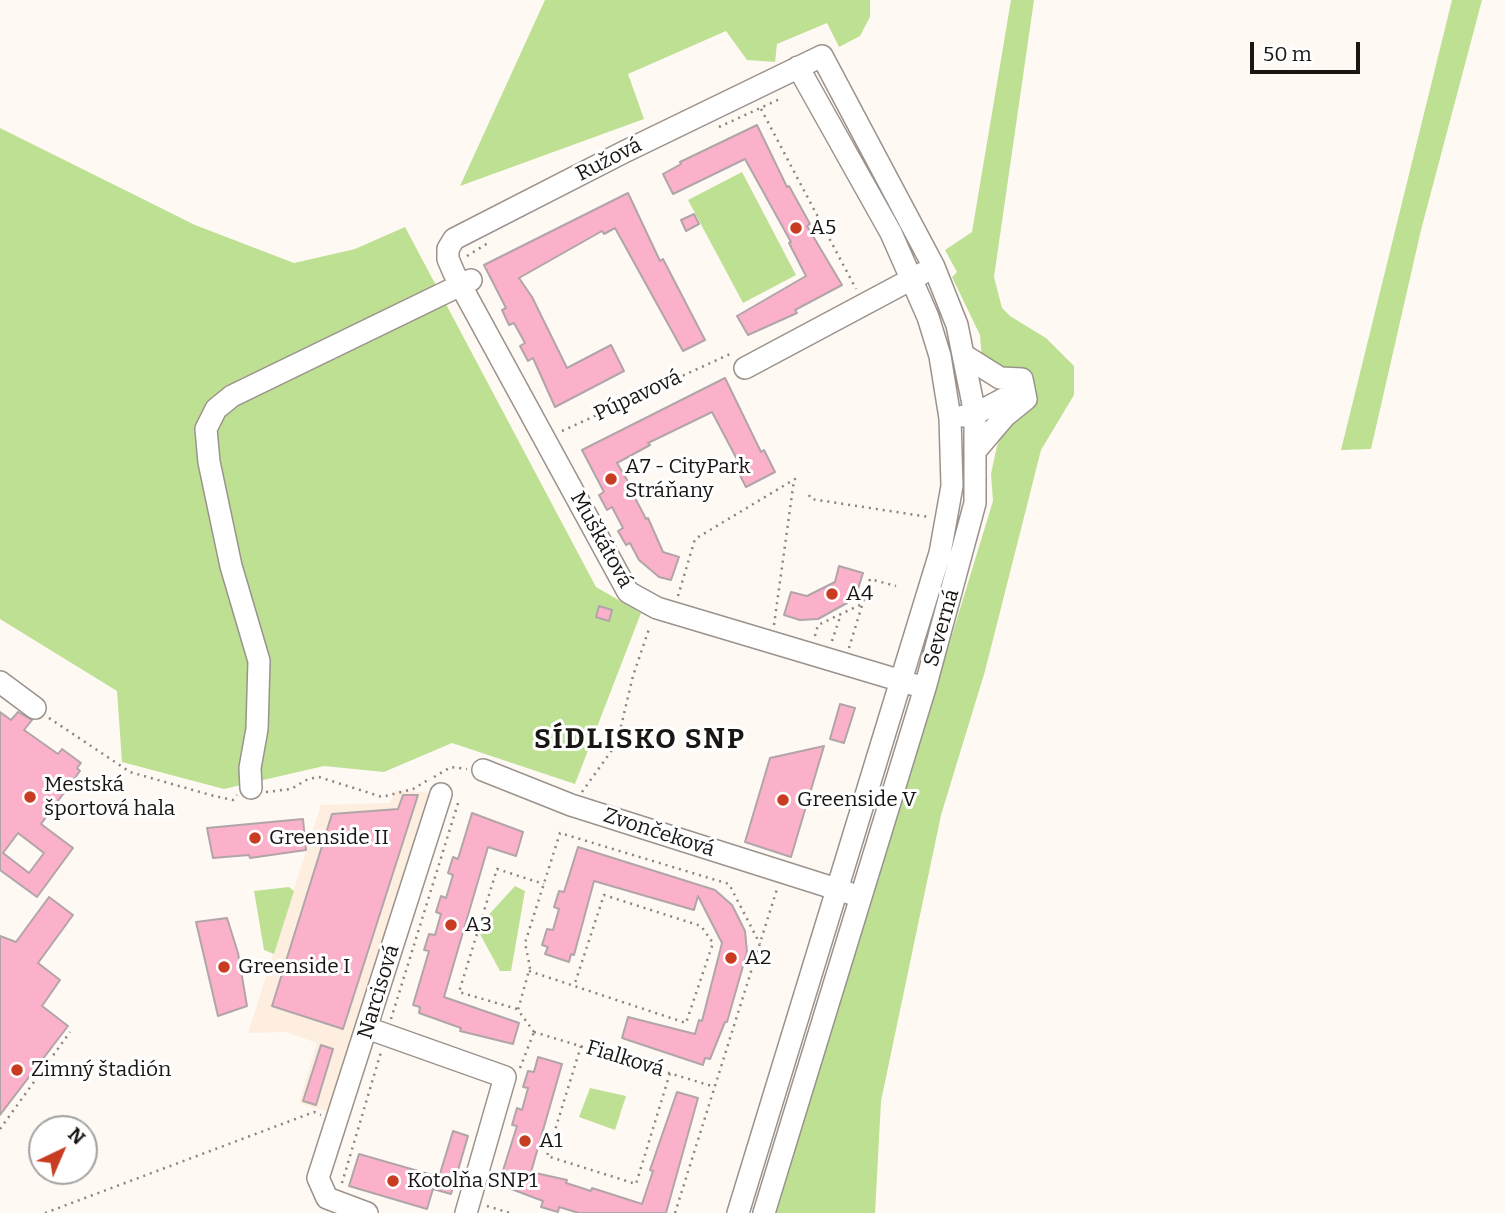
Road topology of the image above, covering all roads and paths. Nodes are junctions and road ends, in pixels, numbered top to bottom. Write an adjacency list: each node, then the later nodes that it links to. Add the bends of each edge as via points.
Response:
1 (822, 56): 2 (street, Ružová); 7 (street, Severná)
2 (798, 67): 4 (street, Ružová); 9 (street, Severná)
3 (782, 98): 4 (path)
4 (756, 100): 5 (path); 8 (street, Ružová, via 454,239 448,259); 10 (path)
5 (714, 130)
6 (497, 239): 8 (path, via 466,257)
7 (934, 267): 9 (street); 11 (street, Severná)
8 (462, 279): 16 (street, Muškátová); 33 (street, via 232,396 215,409 206,429 231,566 259,661)
9 (912, 279): 10 (street); 15 (street, Severná, via 936,341)
10 (864, 304): 12 (street)
11 (965, 356): 13 (street, via 1000,378 1022,379); 14 (street, Severná)
12 (737, 361): 16 (path, Púpavová)
13 (1024, 388): 14 (street); 17 (street, via 1026,400 1005,416)
14 (975, 414): 15 (street); 17 (street, Severná)
15 (950, 418): 21 (street, Severná, via 952,486)
16 (547, 439): 24 (street, Muškátová, via 618,579 628,592)
17 (977, 449): 30 (street, Severná, via 975,503)
18 (800, 476): 19 (path)
19 (794, 480): 24 (path, via 695,539); 26 (path)
20 (810, 495): 21 (path, via 811,499)
21 (946, 519): 28 (street, Severná)
22 (896, 586): 23 (path, via 870,579)
23 (863, 603): 25 (path); 27 (path)
24 (665, 610): 26 (street, Muškátová); 35 (path, via 633,676 617,743)
25 (841, 614): 27 (path); 27 (path, via 818,625)
26 (772, 642): 27 (street, Muškátová)
27 (827, 658): 28 (street, Muškátová)
28 (901, 680): 30 (street, Muškátová); 38 (street, Severná)
29 (0, 682): 31 (street)
30 (925, 688): 39 (street, Severná)
31 (35, 708)
32 (483, 771): 35 (street, Zvončeková)
33 (251, 788)
34 (450, 797): 45 (street, Narcisová); 45 (path)
35 (571, 805): 36 (street, Zvončeková)
36 (782, 872): 38 (street, Zvončeková); 40 (path)
37 (544, 884): 40 (path, via 560,833 729,884); 41 (path, via 525,943); 43 (path, via 497,869 459,992)
38 (838, 890): 39 (street, Zvončeková); 57 (street, Severná)
39 (861, 897): 58 (street, Severná)
40 (760, 944): 48 (path)
41 (529, 971): 42 (path); 43 (path)
42 (574, 986): 42 (path, via 687,1023 713,943 701,926 604,895)
43 (518, 1010): 46 (path, Fialková, via 534,1032)
44 (70, 1032): 50 (path)
45 (376, 1032): 49 (street, Narcisová); 51 (path); 52 (street, via 505,1077)
46 (581, 1046): 47 (path, Fialková); 47 (path, via 547,1156 636,1184)
47 (670, 1073): 48 (path, Fialková)
48 (715, 1087): 56 (path)
49 (338, 1120): 51 (street, Narcisová, via 318,1178); 53 (path, via 314,1112)
50 (0, 1129)
51 (329, 1196): 54 (street)
52 (468, 1207): 55 (path)
53 (45, 1213)
54 (367, 1213)
55 (510, 1213)
56 (675, 1213)
57 (738, 1213)
58 (764, 1213)

